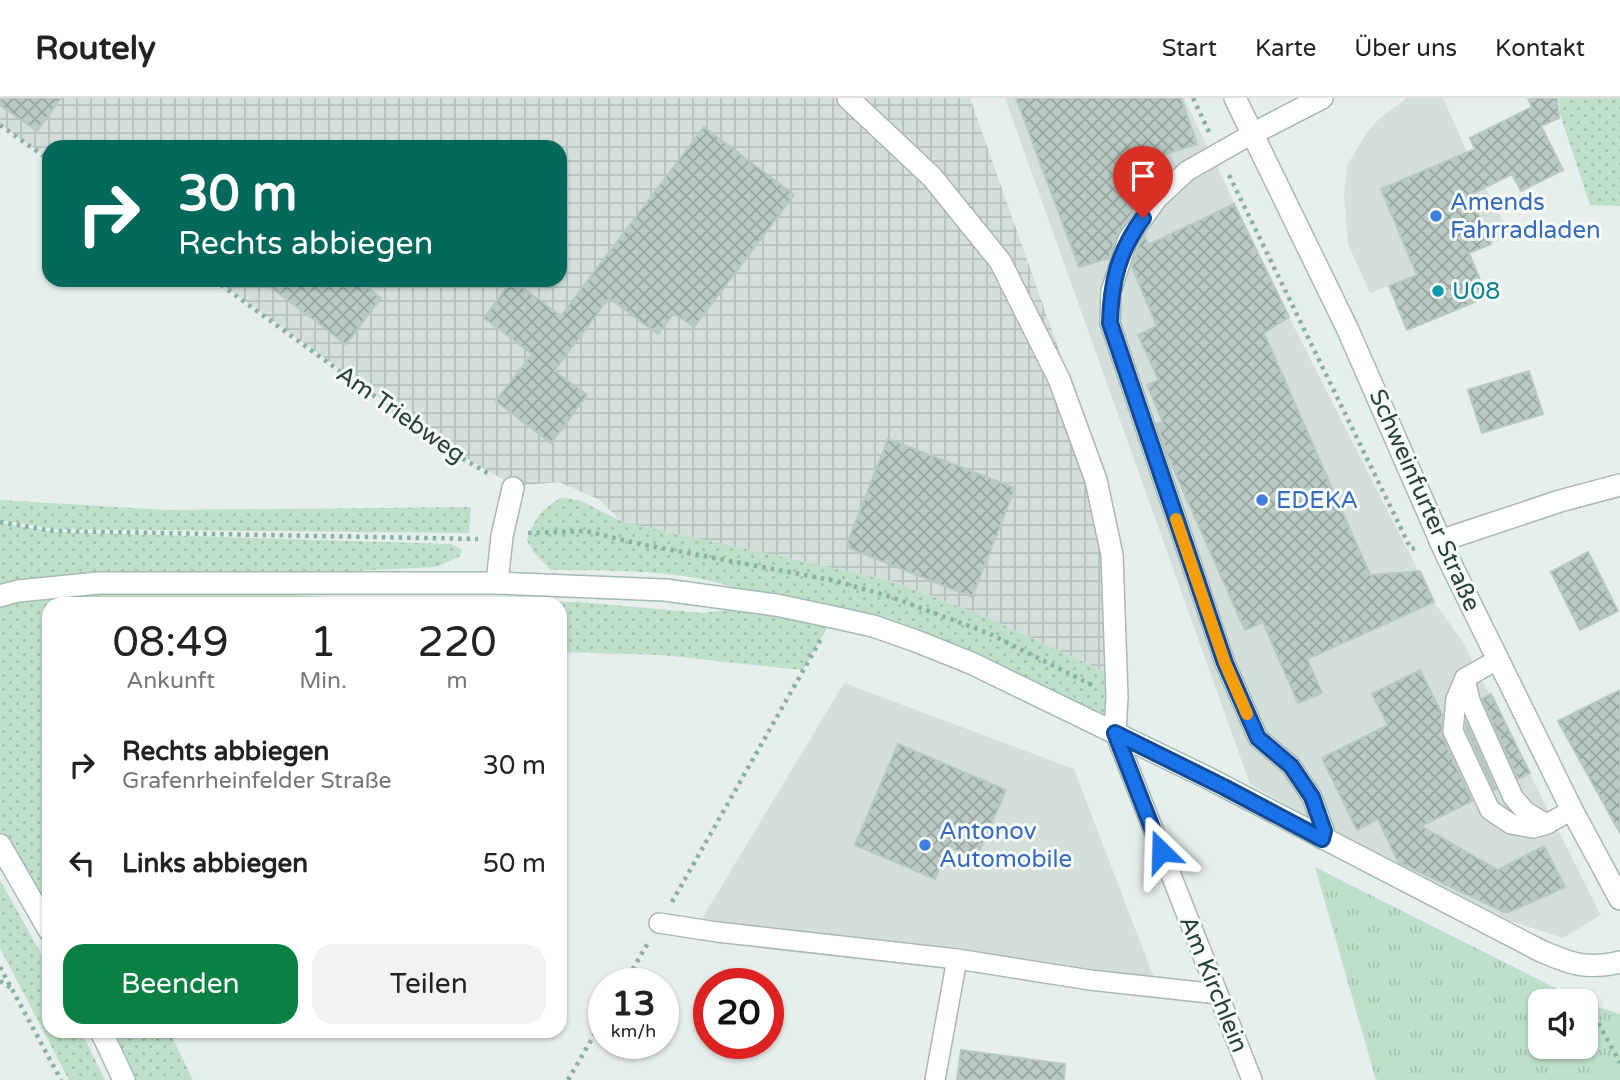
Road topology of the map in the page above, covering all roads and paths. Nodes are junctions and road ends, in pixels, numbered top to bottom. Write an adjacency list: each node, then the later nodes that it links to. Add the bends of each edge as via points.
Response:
1 (848, 98): 18 (street, via 932,177 1000,261 1059,379 1096,480 1112,555)
2 (1193, 98): 7 (path)
3 (1235, 98): 6 (street, Schweinfurter Straße)
4 (1322, 98): 6 (street)
5 (0, 125): 8 (path)
6 (1252, 134): 7 (lane); 12 (street, Schweinfurter Straße, via 1348,330)
7 (1218, 153): 12 (path, via 1410,549); 21 (lane, via 1188,171 1158,198 1128,239 1111,291 1110,323 1225,663 1258,738 1291,766 1312,797 1324,831)
8 (42, 155)
9 (224, 287): 11 (path, Am Triebweg, via 453,453)
10 (1620, 485): 12 (street)
11 (513, 488): 13 (street)
12 (1440, 541): 16 (street, Schweinfurter Straße)
13 (497, 583): 14 (street, via 99,583); 15 (street, via 665,590)
14 (0, 596)
15 (833, 617): 18 (street, via 873,626 971,663); 25 (path)
16 (1497, 660): 17 (lane); 19 (street, Schweinfurter Straße)
17 (1465, 678): 20 (lane, via 1470,701 1513,797 1526,812); 20 (lane, via 1456,699 1453,731 1490,810 1511,824 1532,828)
18 (1115, 733): 21 (street); 33 (lane, Am Kirchlein)
19 (1572, 810): 20 (lane); 23 (street, Schweinfurter Straße)
20 (1547, 824)
21 (1322, 839): 29 (street, via 1541,951)
22 (0, 845): 24 (street)
23 (1620, 900)
24 (42, 918)
25 (659, 923): 26 (lane); 30 (path)
26 (957, 959): 33 (lane, via 1090,980); 40 (lane)
27 (1620, 962): 29 (street)
28 (0, 967): 32 (path)
29 (1584, 967): 36 (path, via 1588,1004)
30 (633, 968)
31 (0, 981): 32 (path)
32 (12, 989): 37 (path)
33 (1217, 993): 41 (lane, Am Kirchlein)
34 (104, 1038): 38 (street)
35 (588, 1046): 39 (path)
36 (1620, 1063)
37 (61, 1080)
38 (124, 1080)
39 (568, 1080)
40 (935, 1080)
41 (1252, 1080)

